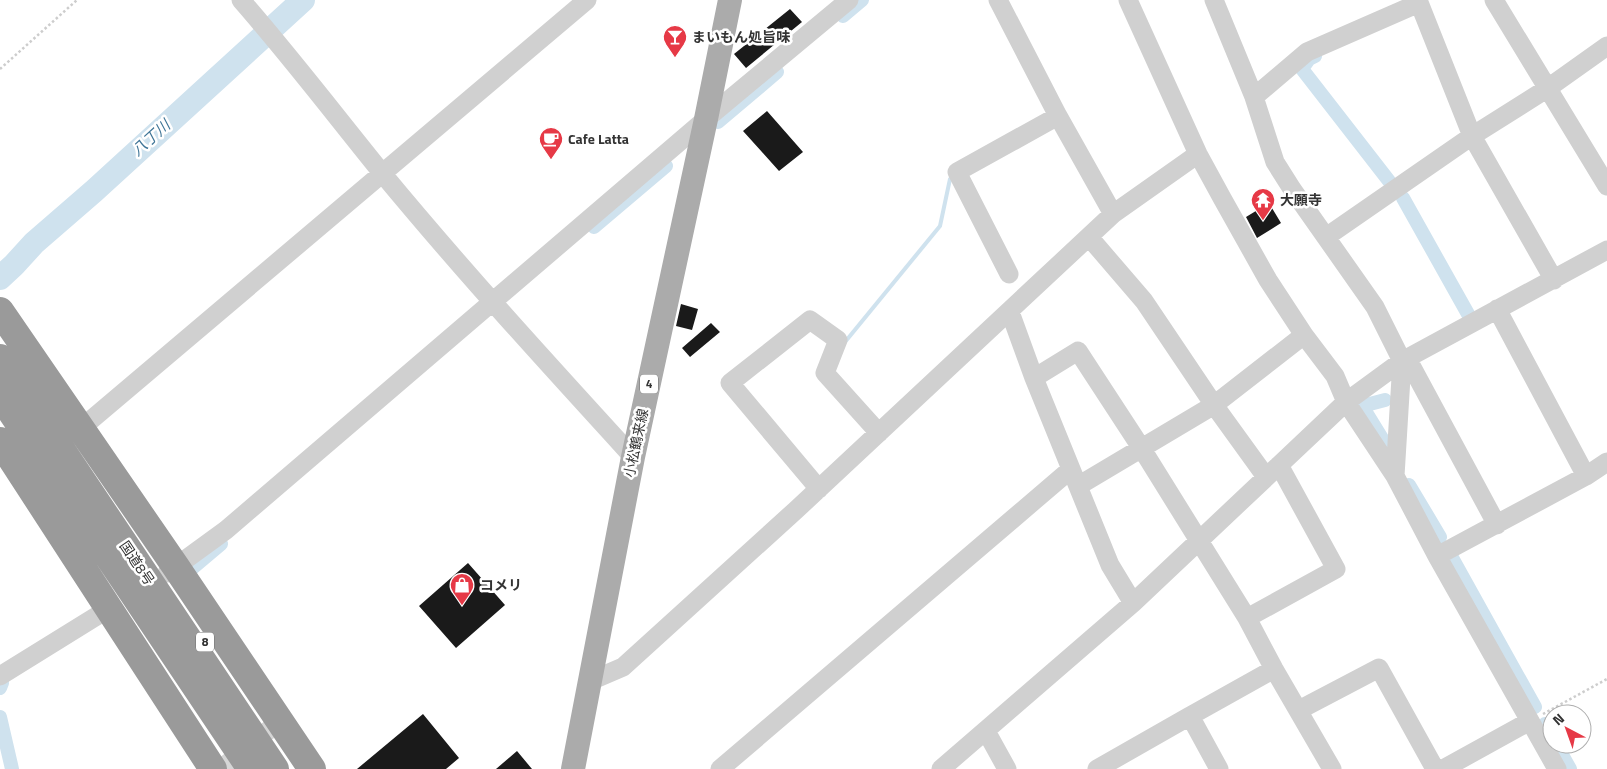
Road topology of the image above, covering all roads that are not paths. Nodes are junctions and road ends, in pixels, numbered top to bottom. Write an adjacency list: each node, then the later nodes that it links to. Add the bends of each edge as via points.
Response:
1 (241, 0): 17 (street)
2 (587, 0): 17 (street)
3 (730, 0): 14 (main road, 小松鶴来線 / 4)
4 (849, 0): 14 (street)
5 (998, 0): 13 (street)
6 (1128, 0): 16 (street)
7 (1214, 0): 12 (street)
8 (1494, 0): 11 (street)
9 (1419, 1): 12 (street, via 1307,52); 15 (street)
10 (1607, 46): 11 (street)
11 (1548, 88): 15 (street); 18 (street)
12 (1254, 97): 21 (street, via 1275,162)
13 (1058, 116): 19 (street); 23 (street, via 956,172)
14 (706, 119): 25 (street); 40 (main road, 小松鶴来線 / 4)
15 (1472, 136): 21 (street); 24 (street)
16 (1198, 154): 19 (street); 29 (street, via 1268,280)
17 (383, 174): 25 (street); 36 (street)
18 (1607, 186)
19 (1114, 214): 20 (street)
20 (1089, 237): 27 (street); 35 (street, via 1144,301)
21 (1326, 237): 31 (street, via 1375,307)
22 (1607, 250): 24 (street)
23 (1009, 274)
24 (1554, 280): 26 (street)
25 (493, 303): 40 (street); 51 (street, via 226,530)
26 (1498, 310): 31 (street); 44 (street)
27 (1010, 312): 32 (street); 37 (street)
28 (7, 322): 36 (highway)
29 (1304, 335): 34 (street, via 1335,376); 35 (street)
30 (0, 358): 47 (highway, 国道8号 / 8)
31 (1404, 359): 34 (street); 43 (street); 48 (street)
32 (1034, 378): 39 (street, via 1078,351); 45 (street)
33 (0, 395): 47 (highway, 国道8号 / 8)
34 (1346, 402): 42 (street); 43 (street)
35 (1214, 405): 39 (street); 42 (street)
36 (76, 433): 51 (highway)
37 (880, 433): 46 (street); 46 (street, via 825,373 838,340 810,320 730,383)
38 (0, 441): 53 (highway, via 27,474)
39 (1142, 449): 45 (street); 49 (street)
40 (633, 457): 57 (main road, 小松鶴来線 / 4)
41 (1607, 462): 44 (street)
42 (1272, 471): 49 (street); 54 (street, via 1336,569)
43 (1395, 476): 50 (street)
44 (1586, 476): 48 (street)
45 (1074, 478): 52 (street, via 1110,565); 69 (street)
46 (819, 489): 57 (street, via 624,667)
47 (99, 524): 63 (highway, 8, via 109,573); 64 (highway, 国道8号 / 8); 65 (highway, 国道8号 / 8); 66 (highway, 8, via 152,568)
48 (1497, 525): 50 (street)
49 (1199, 542): 52 (street); 54 (street)
50 (1437, 556): 60 (street)
51 (170, 571): 67 (highway)
52 (1133, 603): 61 (street)
53 (108, 609): 56 (street); 63 (highway)
54 (1247, 618): 55 (street)
55 (1274, 669): 58 (street); 59 (street)
56 (0, 676)
57 (588, 682): 68 (main road, 小松鶴来線 / 4)
58 (1299, 710): 73 (street); 74 (street, via 1379,668)
59 (1190, 716): 62 (street); 72 (street)
60 (1530, 721): 75 (street); 76 (street)
61 (986, 731): 70 (street); 71 (street)
62 (1108, 766)
63 (222, 769)
64 (251, 769)
65 (275, 769)
66 (296, 769)
67 (312, 769)
68 (573, 769)
69 (720, 769)
70 (941, 769)
71 (1006, 769)
72 (1219, 769)
73 (1332, 769)
74 (1435, 769)
75 (1443, 769)
76 (1557, 769)

